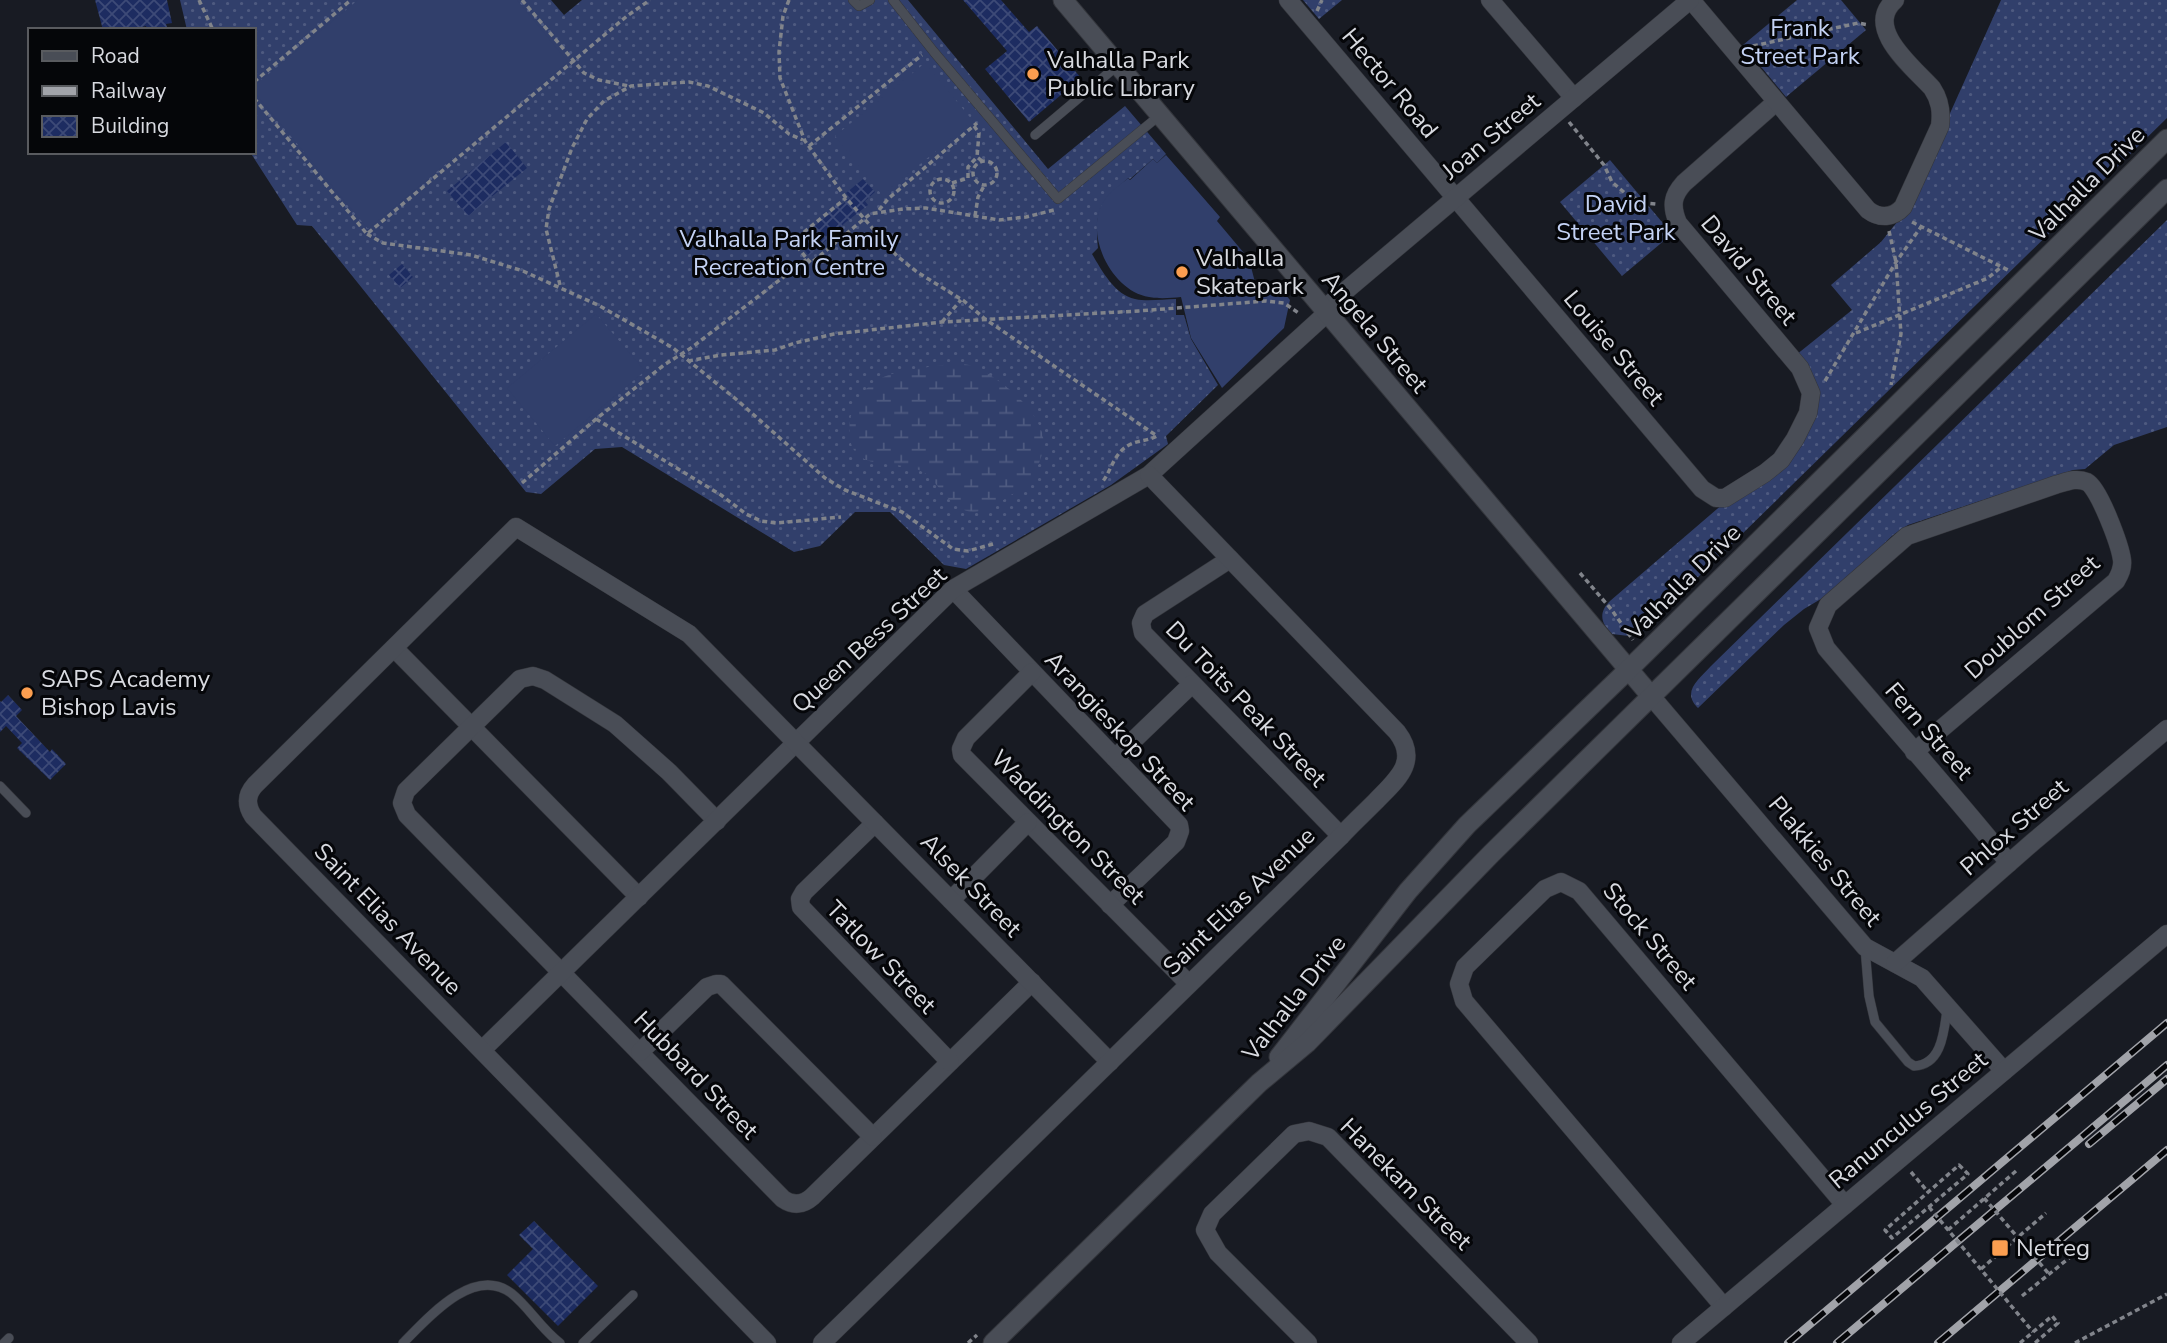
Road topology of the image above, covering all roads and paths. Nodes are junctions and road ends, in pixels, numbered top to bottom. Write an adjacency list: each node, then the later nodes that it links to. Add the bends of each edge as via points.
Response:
1 (199, 0): 14 (path)
2 (351, 0): 20 (path)
3 (522, 0): 18 (path)
4 (650, 0): 18 (path)
5 (789, 0): 31 (path, via 783,16 780,78)
6 (853, 0): 7 (lane, via 859,6)
7 (870, 0)
8 (893, 0): 17 (lane)
9 (1063, 0): 19 (main road, Angela Street)
10 (1287, 0): 40 (street, Hector Road)
11 (1490, 0): 22 (street)
12 (1690, 0): 16 (street); 22 (street, Joan Street)
13 (1895, 0): 15 (street, via 1884,16)
14 (213, 28)
15 (1884, 29): 16 (path, via 1858,23); 46 (street, via 1888,40 1932,88 1941,110 1940,126)
16 (1733, 50): 24 (street)
17 (934, 52): 26 (lane); 32 (path, via 923,54)
18 (574, 62): 21 (path, via 584,74); 49 (path)
19 (1118, 65): 27 (main road, Angela Street); 29 (lane)
20 (256, 80)
21 (631, 86): 31 (path, via 689,82 708,86 764,113); 54 (path, via 604,101 587,119 549,209 546,229)
22 (1574, 98): 25 (street, Joan Street)
23 (256, 100): 49 (path)
24 (1776, 102): 43 (street, David Street, via 1684,183); 46 (street, via 1868,210 1873,214)
25 (1559, 110): 40 (street, Joan Street); 43 (path, via 1626,194 1646,203)
26 (987, 114): 28 (path); 41 (lane)
27 (1160, 115): 41 (lane); 56 (main road, Angela Street)
28 (974, 126): 33 (path, via 979,133); 45 (path)
29 (1035, 135)
30 (2167, 139): 79 (main road, Valhalla Drive)
31 (805, 141): 32 (path)
32 (809, 146): 39 (path)
33 (977, 157): 34 (path); 35 (path, via 968,166)
34 (982, 162): 35 (path); 37 (path, via 989,162 997,173)
35 (970, 178): 36 (path); 37 (path)
36 (951, 184): 42 (path, via 952,197 947,202); 42 (path, via 939,179 933,182 930,195)
37 (984, 186): 47 (path)
38 (2167, 189): 82 (main road, Valhalla Drive)
39 (846, 198): 50 (path, via 793,241); 55 (path, via 897,256)
40 (1455, 198): 56 (street, Joan Street); 65 (street, Louise Street, via 1702,489 1716,498 1725,498 1749,484 1780,460 1808,413)
41 (1058, 199): 47 (path, via 1054,210 1026,217 999,220)
42 (934, 201): 44 (path)
43 (1672, 204): 65 (street, David Street, via 1678,223 1800,368)
44 (929, 209): 45 (path); 47 (path)
45 (878, 211): 50 (path, via 811,263)
46 (1895, 211): 48 (path); 51 (path)
47 (975, 216)
48 (1921, 227): 51 (path); 52 (path)
49 (367, 234): 54 (path, via 383,243 471,255)
50 (807, 258): 62 (path)
51 (1896, 262): 58 (path); 61 (path)
52 (2001, 267): 53 (path); 58 (path, via 1988,278)
53 (2014, 272)
54 (560, 287): 62 (path)
55 (961, 299): 59 (path); 60 (path)
56 (1325, 311): 67 (street, Queen Bess Street); 79 (main road, Angela Street)
57 (1300, 314): 59 (path, via 1284,303 1266,301)
58 (1899, 315): 61 (path); 64 (path, via 1901,334 1890,383)
59 (985, 319): 60 (path); 69 (path, via 1157,436 1129,445 1104,480)
60 (942, 323): 63 (path, via 834,334 775,350)
61 (1854, 334): 65 (path, via 1821,387)
62 (680, 354): 63 (path); 66 (path)
63 (688, 361): 72 (path, via 845,490 902,512 953,548 968,551)
64 (1893, 390)
65 (1811, 393)
66 (596, 419): 68 (path); 70 (path, via 761,521)
67 (1149, 475): 73 (street, Saint Elias Avenue); 75 (street, Queen Bess Street)
68 (522, 484)
69 (1093, 487)
70 (841, 517)
71 (516, 527): 78 (street, Saint Elias Avenue); 85 (street, Alsek Street, via 689,634)
72 (1003, 540)
73 (1230, 559): 81 (street, Du Toits Peak Street, via 1142,618 1143,633); 93 (street, Saint Elias Avenue, via 1397,732 1406,747 1406,764 1398,778)
74 (1580, 573): 77 (path)
75 (954, 589): 80 (street, Arangieskop Street); 85 (street, Queen Bess Street)
76 (1818, 628): 86 (street, Fern Street, via 1826,648); 86 (street, Doublom Street, via 1828,605 1907,536 2077,479 2098,494 2120,552 2116,581)
77 (1633, 640)
78 (394, 648): 83 (street); 105 (street, Saint Elias Avenue, via 255,785 248,805 253,816)
79 (1628, 670): 82 (main road, Angela Street); 110 (main road, Valhalla Drive, via 1476,816 1419,878)
80 (1032, 672): 87 (street, Arangieskop Street); 91 (street, Waddington Street, via 966,738 961,749)
81 (1192, 684): 87 (street); 93 (street, Du Toits Peak Street)
82 (1651, 696): 99 (street, Plakkies Street); 110 (main road, Valhalla Drive, via 1307,1043)
83 (471, 726): 90 (street, via 520,679 539,677 615,724); 95 (street); 101 (street, Hubbard Street, via 406,790 403,809)
84 (2167, 729): 94 (street, Phlox Street)
85 (796, 743): 90 (street, Queen Bess Street); 92 (street, Alsek Street)
86 (1914, 752): 94 (street, Fern Street)
87 (1115, 758): 97 (street, Arangieskop Street, via 1175,820 1180,831 1176,842)
88 (0, 786): 89 (lane)
89 (26, 813)
90 (716, 821): 95 (street, Queen Bess Street)
91 (1028, 822): 96 (street); 97 (street, Waddington Street)
92 (875, 823): 96 (street, Alsek Street); 107 (street, Tatlow Street, via 804,892 801,908)
93 (1341, 836): 103 (street, Saint Elias Avenue)
94 (2009, 863): 100 (street, Phlox Street)
95 (639, 897): 101 (street, Queen Bess Street)
96 (951, 900): 102 (street, Alsek Street)
97 (1110, 905): 103 (street, Waddington Street)
98 (2167, 934): 109 (street, Ranunculus Street)
99 (1865, 947): 100 (street, Plakkies Street); 104 (lane, via 1875,1022 1914,1066 1928,1062 1940,1048)
100 (1895, 963): 104 (street, Plakkies Street, via 1922,978)
101 (562, 972): 105 (street, Queen Bess Street); 106 (street, Hubbard Street)
102 (1032, 982): 107 (street); 108 (street, Alsek Street)
103 (1189, 984): 108 (street, Saint Elias Avenue)
104 (1947, 1008): 109 (street, Plakkies Street)
105 (482, 1050): 134 (street, Saint Elias Avenue)
106 (640, 1052): 111 (street, Hubbard Street, via 783,1199 798,1204 808,1201); 111 (street, via 707,987 721,984)
107 (950, 1062): 111 (street)
108 (1110, 1062): 135 (street, Saint Elias Avenue)
109 (2004, 1071): 112 (street, Ranunculus Street)
110 (1259, 1083): 129 (main road, Valhalla Drive)
111 (873, 1137)
112 (1900, 1159): 114 (path); 116 (street, Ranunculus Street)
113 (2016, 1171): 115 (path)
114 (1928, 1192): 117 (path, via 1959,1165 1968,1174); 117 (path, via 1885,1230 1892,1238)
115 (1984, 1198): 119 (path); 120 (path, bridge)
116 (1845, 1205): 127 (street, Ranunculus Street); 127 (street, Stock Street, via 1579,891 1561,882 1545,889 1465,967 1459,984 1464,1001)
117 (1929, 1208): 119 (path, bridge)
118 (2046, 1213): 120 (path)
119 (1948, 1230): 122 (path, bridge)
120 (2017, 1237): 122 (path); 123 (path, bridge)
121 (2079, 1250): 123 (path)
122 (1981, 1269): 128 (path, bridge)
123 (2049, 1274): 126 (path)
124 (2167, 1294): 143 (path)
125 (632, 1295): 133 (lane)
126 (2022, 1296)
127 (1724, 1307): 139 (street, Ranunculus Street)
128 (2033, 1332): 130 (path, via 2052,1316 2058,1323); 140 (path)
129 (985, 1338): 136 (path)
130 (2040, 1338): 141 (path); 142 (path)
131 (403, 1343): 132 (lane, via 441,1306 483,1285 511,1293)
132 (560, 1343)
133 (583, 1343)
134 (768, 1343)
135 (822, 1343)
136 (968, 1343)
137 (1308, 1343): 138 (street, Hanekam Street, via 1218,1253 1205,1230 1212,1214 1294,1134 1309,1130 1328,1137)
138 (1529, 1343)
139 (1681, 1343)
140 (2020, 1343)
141 (2035, 1343)
142 (2045, 1343)
143 (2075, 1343)

